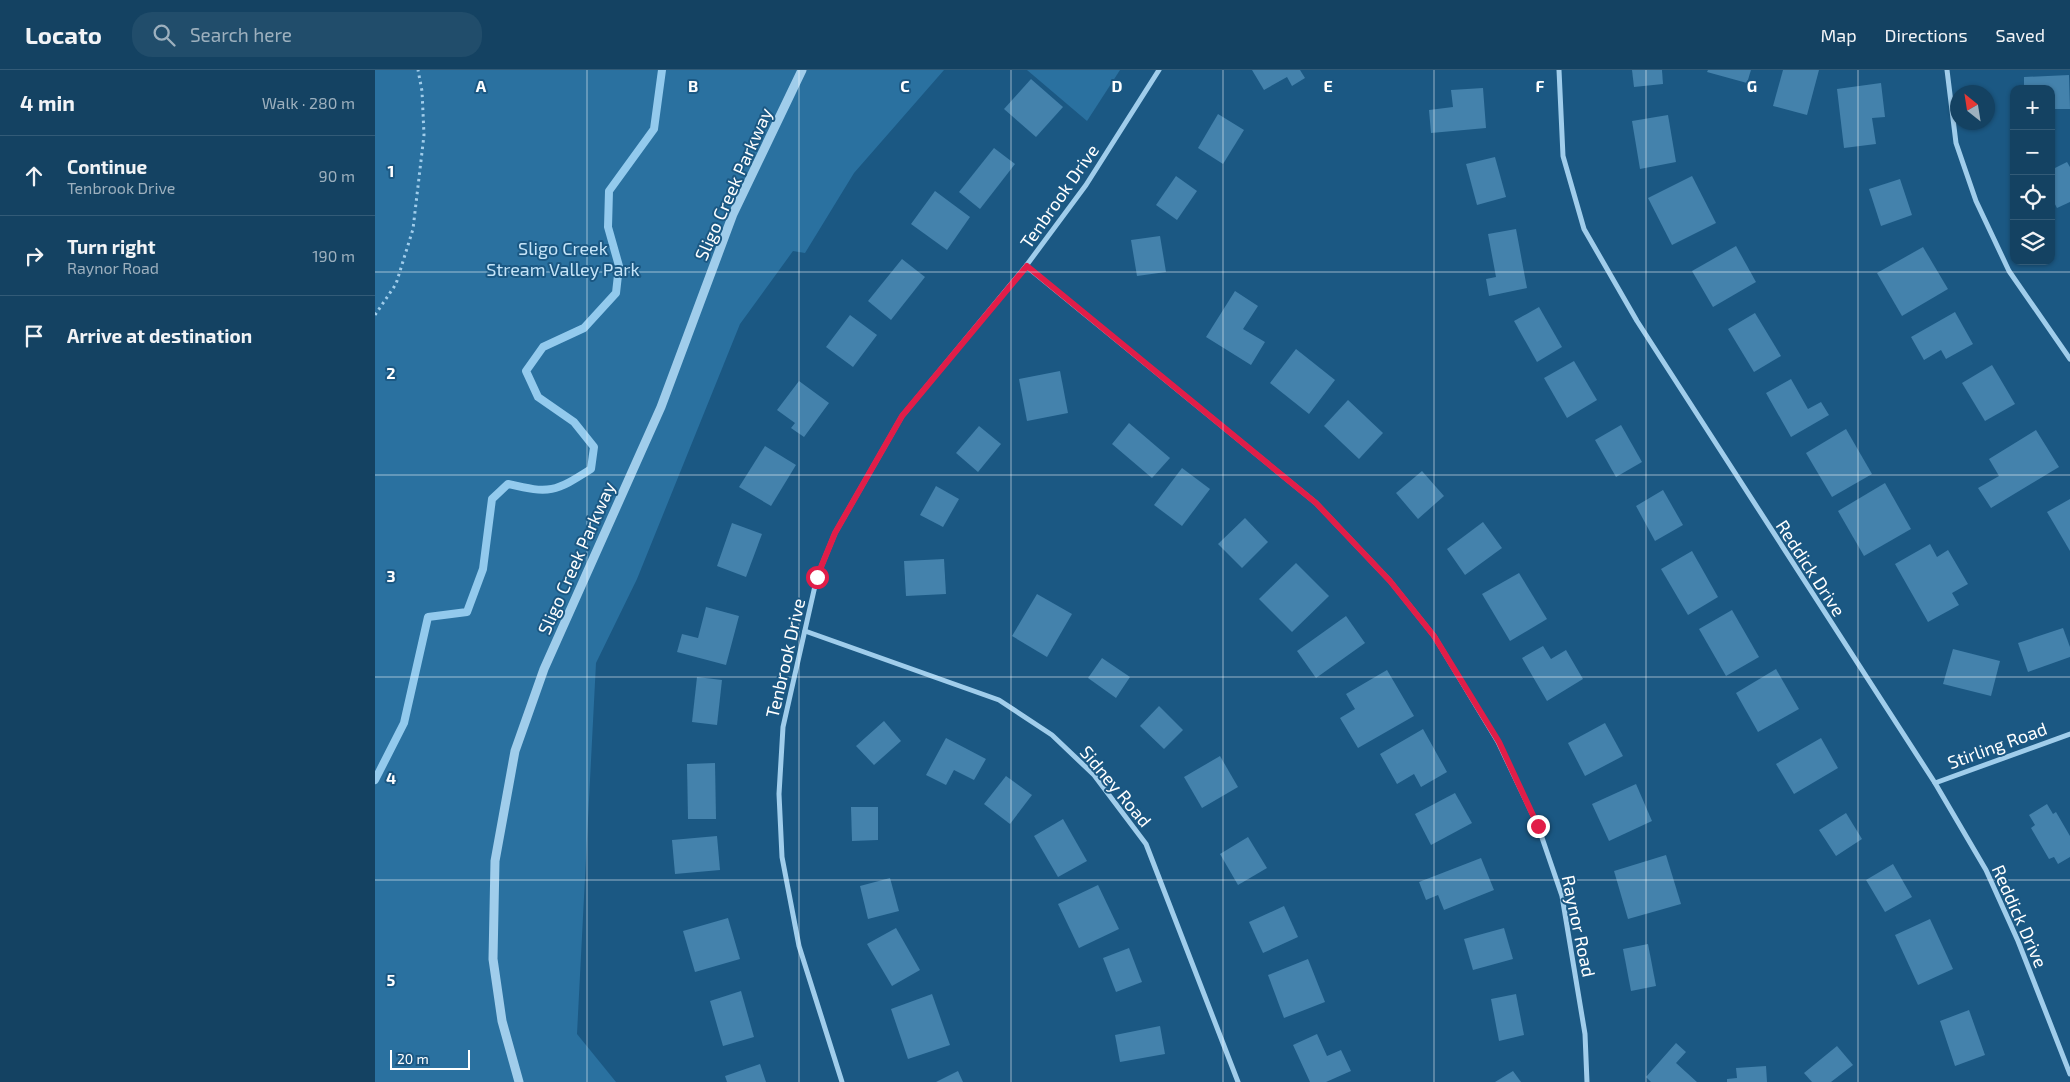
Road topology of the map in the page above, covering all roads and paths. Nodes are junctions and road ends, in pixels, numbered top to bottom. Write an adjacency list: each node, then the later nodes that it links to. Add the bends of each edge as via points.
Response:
1 (418, 70): 7 (path, via 424,135 413,229 396,284)
2 (802, 70): 13 (street, Sligo Creek Parkway, via 733,214 661,407 545,669 515,751 495,861 493,959 502,1021)
3 (1159, 70): 6 (street, Tenbrook Drive, via 1086,185)
4 (1559, 70): 11 (street, Reddick Drive, via 1563,156 1584,229 1637,321)
5 (1947, 70): 8 (street, via 1956,143 1976,201 2009,271)
6 (1027, 266): 9 (street, Tenbrook Drive, via 902,416 835,533 817,577); 16 (street, Raynor Road, via 1316,503 1390,581 1434,636 1499,742 1538,826 1556,878 1562,896 1585,1034)
7 (375, 315)
8 (2070, 359)
9 (805, 631): 14 (street, Tenbrook Drive, via 783,727 779,794 782,858 799,946); 15 (street, Sidney Road, via 999,700 1052,734 1094,775 1146,844)
10 (2070, 734): 11 (street, Stirling Road)
11 (1935, 783): 12 (street, Reddick Drive, via 1986,870 2018,941)
12 (2070, 1074)
13 (519, 1082)
14 (842, 1082)
15 (1238, 1082)
16 (1587, 1082)

